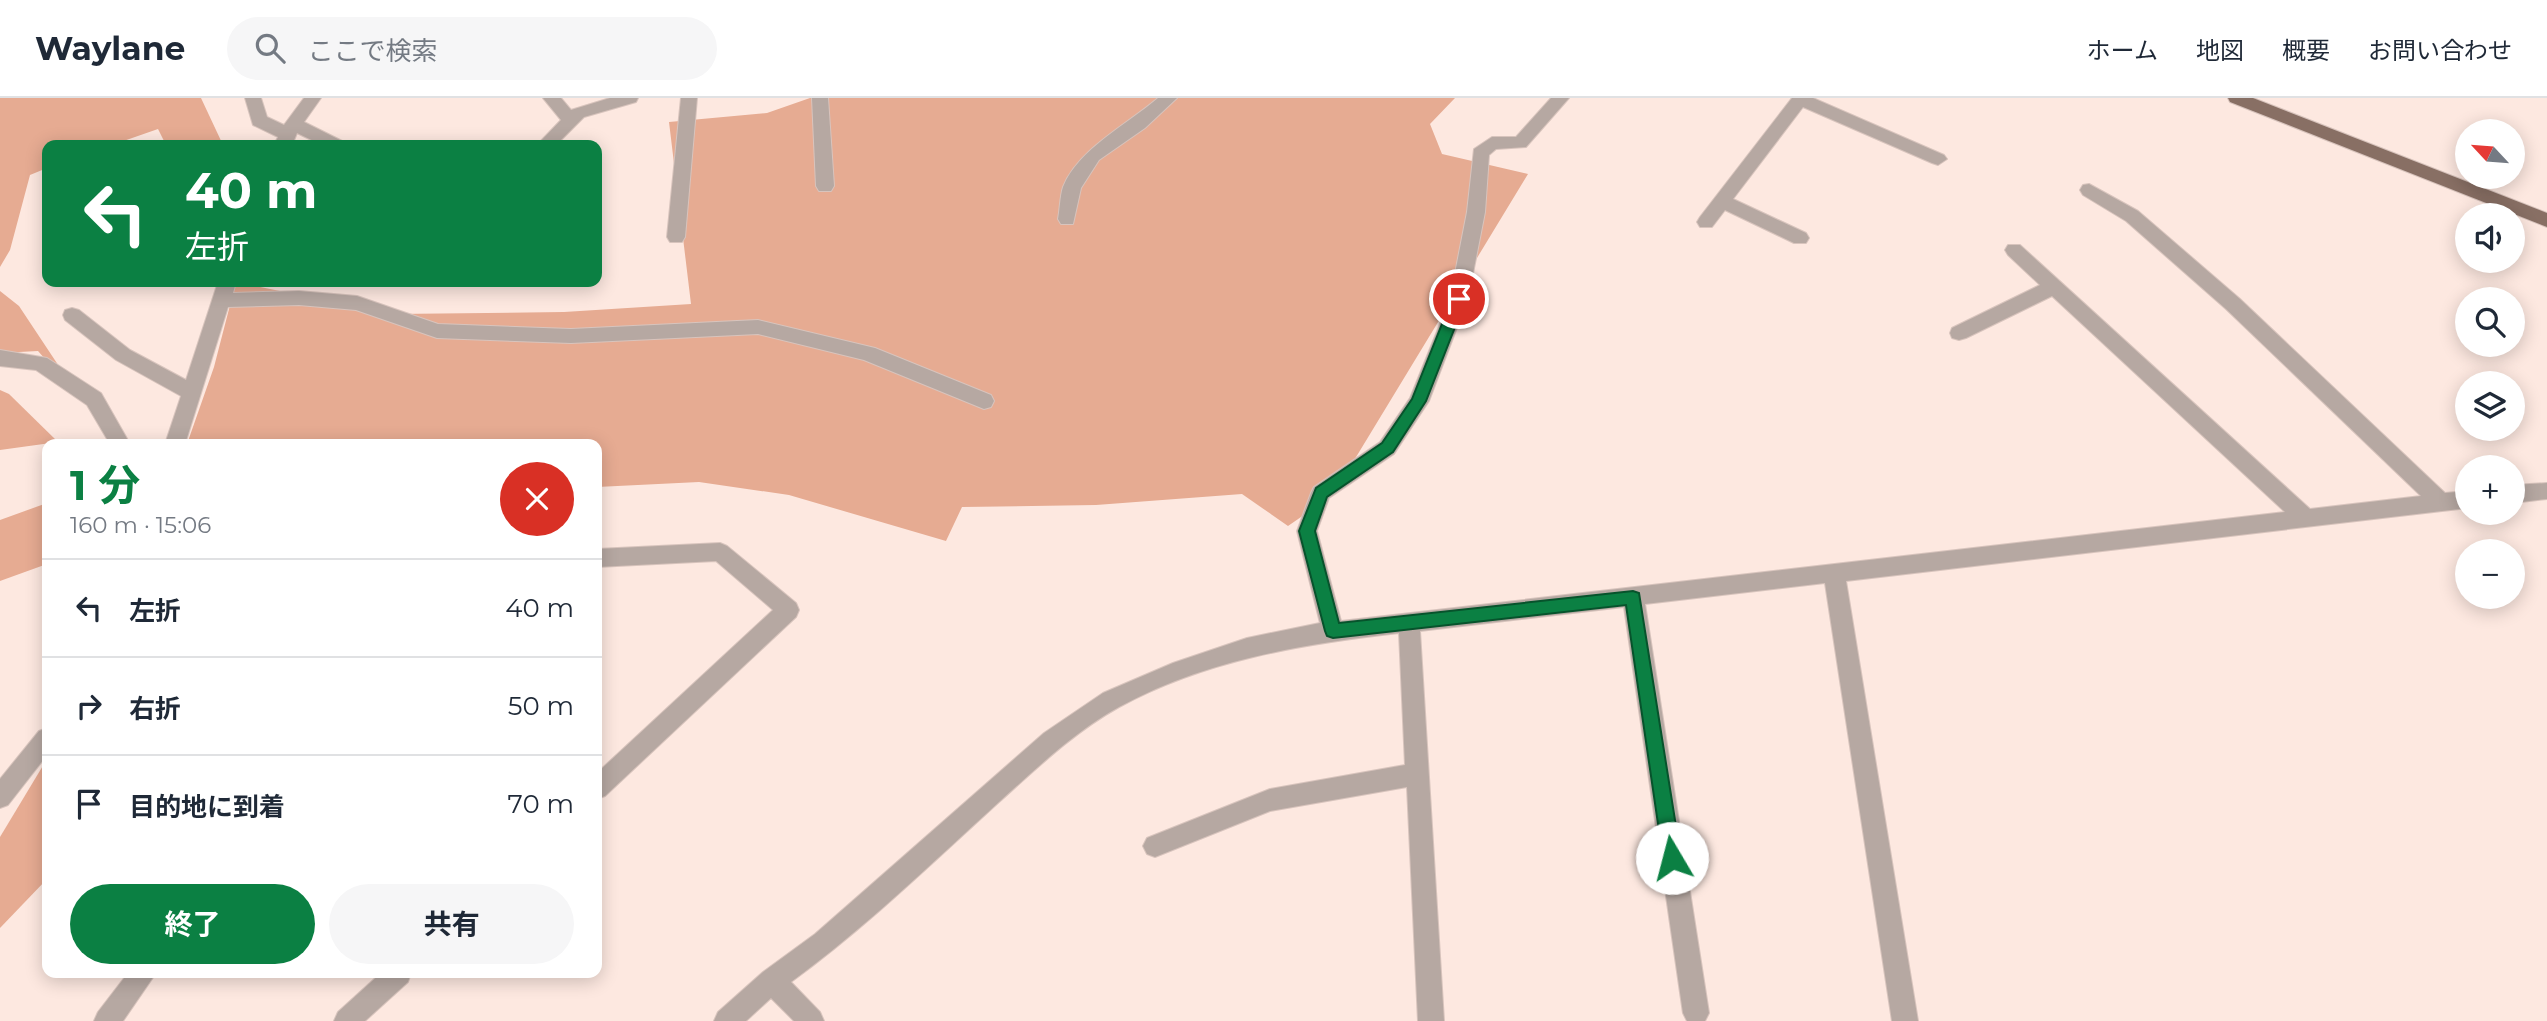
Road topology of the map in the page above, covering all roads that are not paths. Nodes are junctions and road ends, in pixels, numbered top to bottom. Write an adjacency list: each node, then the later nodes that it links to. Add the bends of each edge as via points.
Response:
1 (253, 98): 12 (street, via 259,121)
2 (313, 98): 12 (street)
3 (551, 98): 11 (street)
4 (630, 98): 11 (street)
5 (689, 98): 22 (street)
6 (820, 98): 16 (street)
7 (1168, 98): 19 (street, via 1093,156 1072,187)
8 (1561, 98): 43 (street, via 1520,142 1492,142 1480,153 1476,212 1459,299 1419,401 1387,448 1321,493 1307,531)
9 (2236, 98): 20 (main road)
10 (1801, 99): 15 (street); 18 (street)
11 (571, 120): 14 (street)
12 (288, 135): 13 (street)
13 (312, 140)
14 (551, 140)
15 (1938, 159)
16 (824, 186)
17 (2089, 190): 37 (street, via 2132,216 2233,304)
18 (1722, 201): 21 (street); 23 (street)
19 (1067, 219)
20 (2547, 220)
21 (1706, 222)
22 (676, 237)
23 (1800, 238)
24 (2014, 250): 25 (street)
25 (2053, 287): 28 (street); 38 (street)
26 (224, 291): 30 (street); 31 (street, via 357,303 437,331 571,336 758,327 867,353)
27 (72, 315): 30 (street, via 123,355)
28 (1959, 334)
29 (0, 358): 32 (street, via 40,363 94,399)
30 (192, 393): 33 (street)
31 (984, 401)
32 (117, 439)
33 (177, 439)
34 (2547, 491): 35 (street)
35 (2525, 493)
36 (2455, 500): 37 (street)
37 (2441, 502): 38 (street)
38 (2306, 518): 40 (street)
39 (602, 558): 46 (street, via 720,552 788,610)
40 (1834, 573): 41 (street); 58 (street)
41 (1633, 598): 42 (street); 52 (street)
42 (1409, 623): 43 (street); 45 (street)
43 (1333, 631): 51 (street, via 1247,648 1111,700 1052,740 824,943)
44 (42, 744): 47 (street)
45 (1418, 774): 48 (street, via 1270,800); 57 (street)
46 (602, 783)
47 (0, 797)
48 (1155, 846)
49 (140, 978): 53 (street)
50 (394, 978): 54 (street)
51 (772, 981): 55 (street); 56 (street)
52 (1696, 1013)
53 (107, 1021)
54 (347, 1021)
55 (727, 1021)
56 (811, 1021)
57 (1432, 1021)
58 (1905, 1021)

